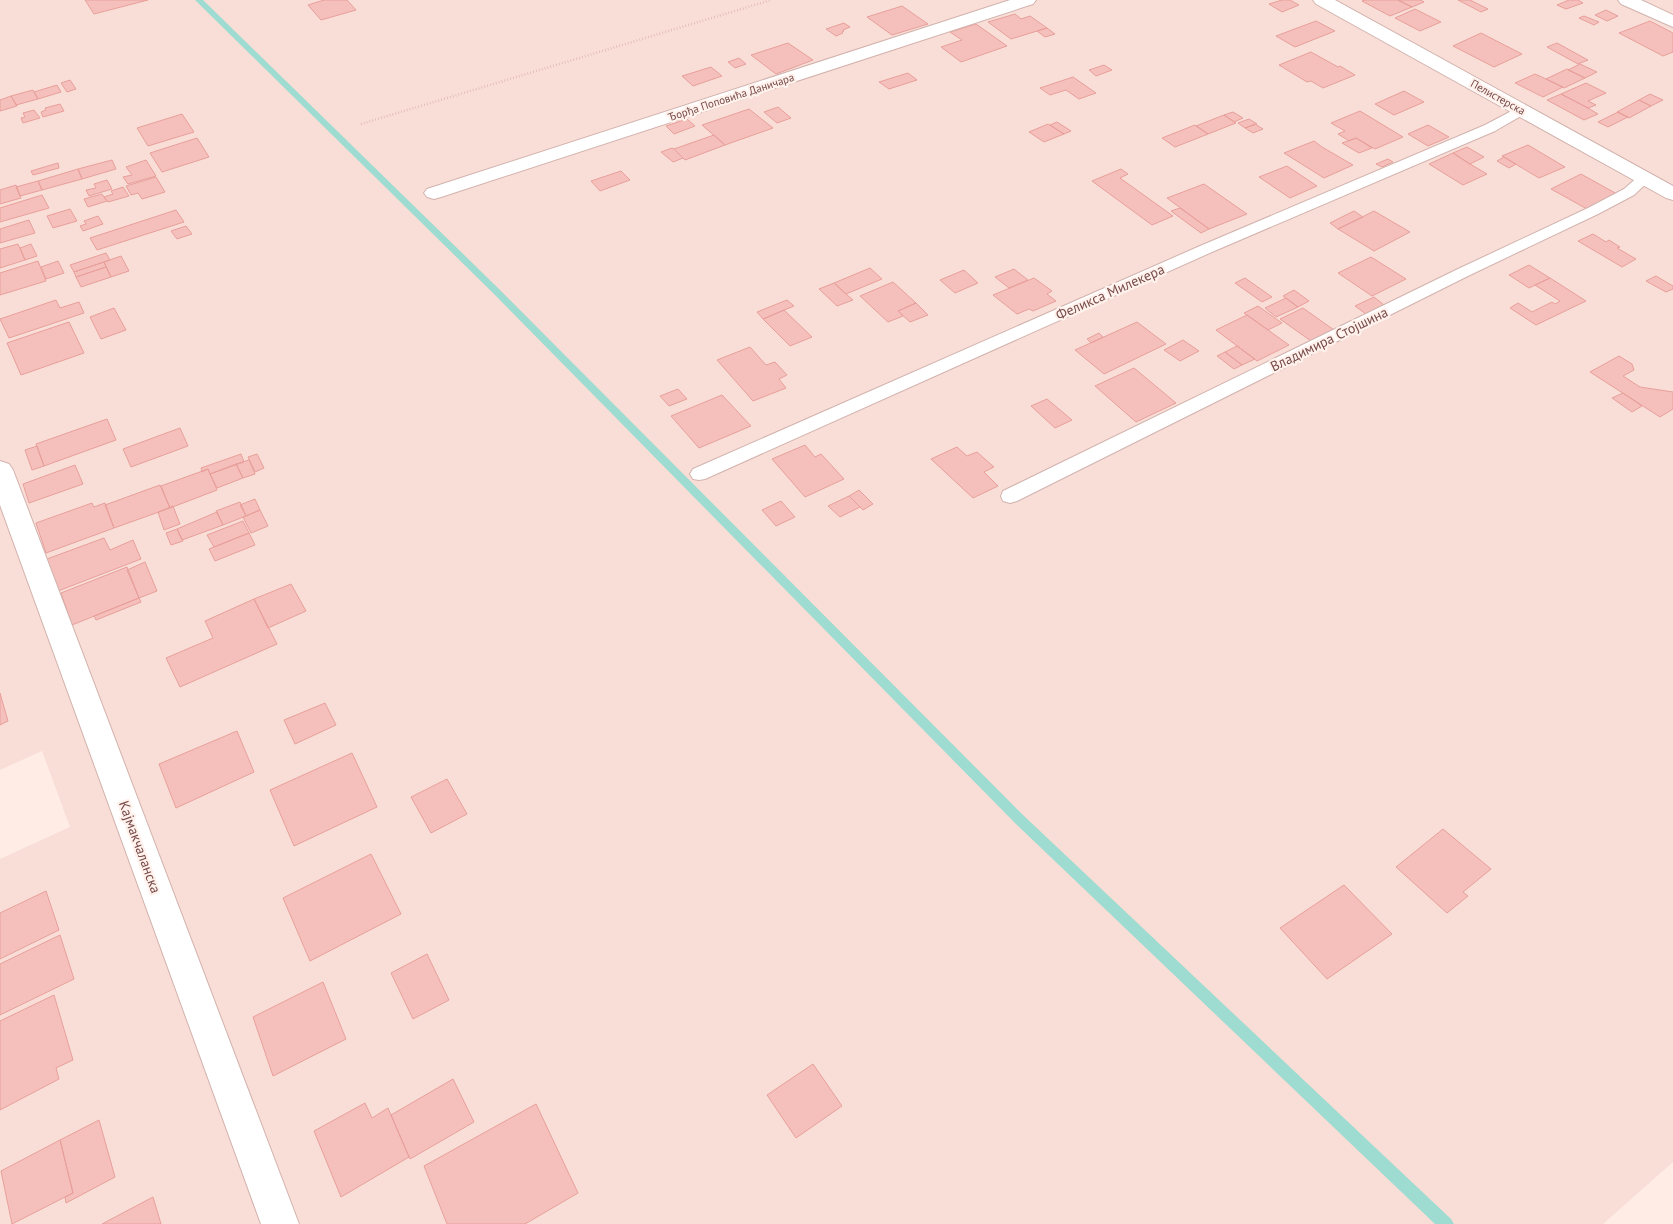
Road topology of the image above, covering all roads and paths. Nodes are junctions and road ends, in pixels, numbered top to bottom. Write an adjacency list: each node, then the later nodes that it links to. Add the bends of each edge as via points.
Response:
1 (771, 0): 7 (path)
2 (1027, 0): 9 (street, Ђорђа Поповића Даничара)
3 (1322, 0): 6 (street, Пелистерска)
4 (1626, 0): 5 (street)
5 (1673, 22)
6 (1521, 110): 8 (street, Пелистерска); 12 (lane, Феликса Милекера, via 1490,128 1206,249)
7 (361, 124)
8 (1645, 178): 10 (street, Пелистерска); 13 (lane, Владимира Стојшина, via 1629,192 1593,211)
9 (434, 194)
10 (1673, 194)
11 (0, 470): 14 (street, Кајмакчаланска)
12 (699, 474)
13 (1010, 496)
14 (280, 1224)

